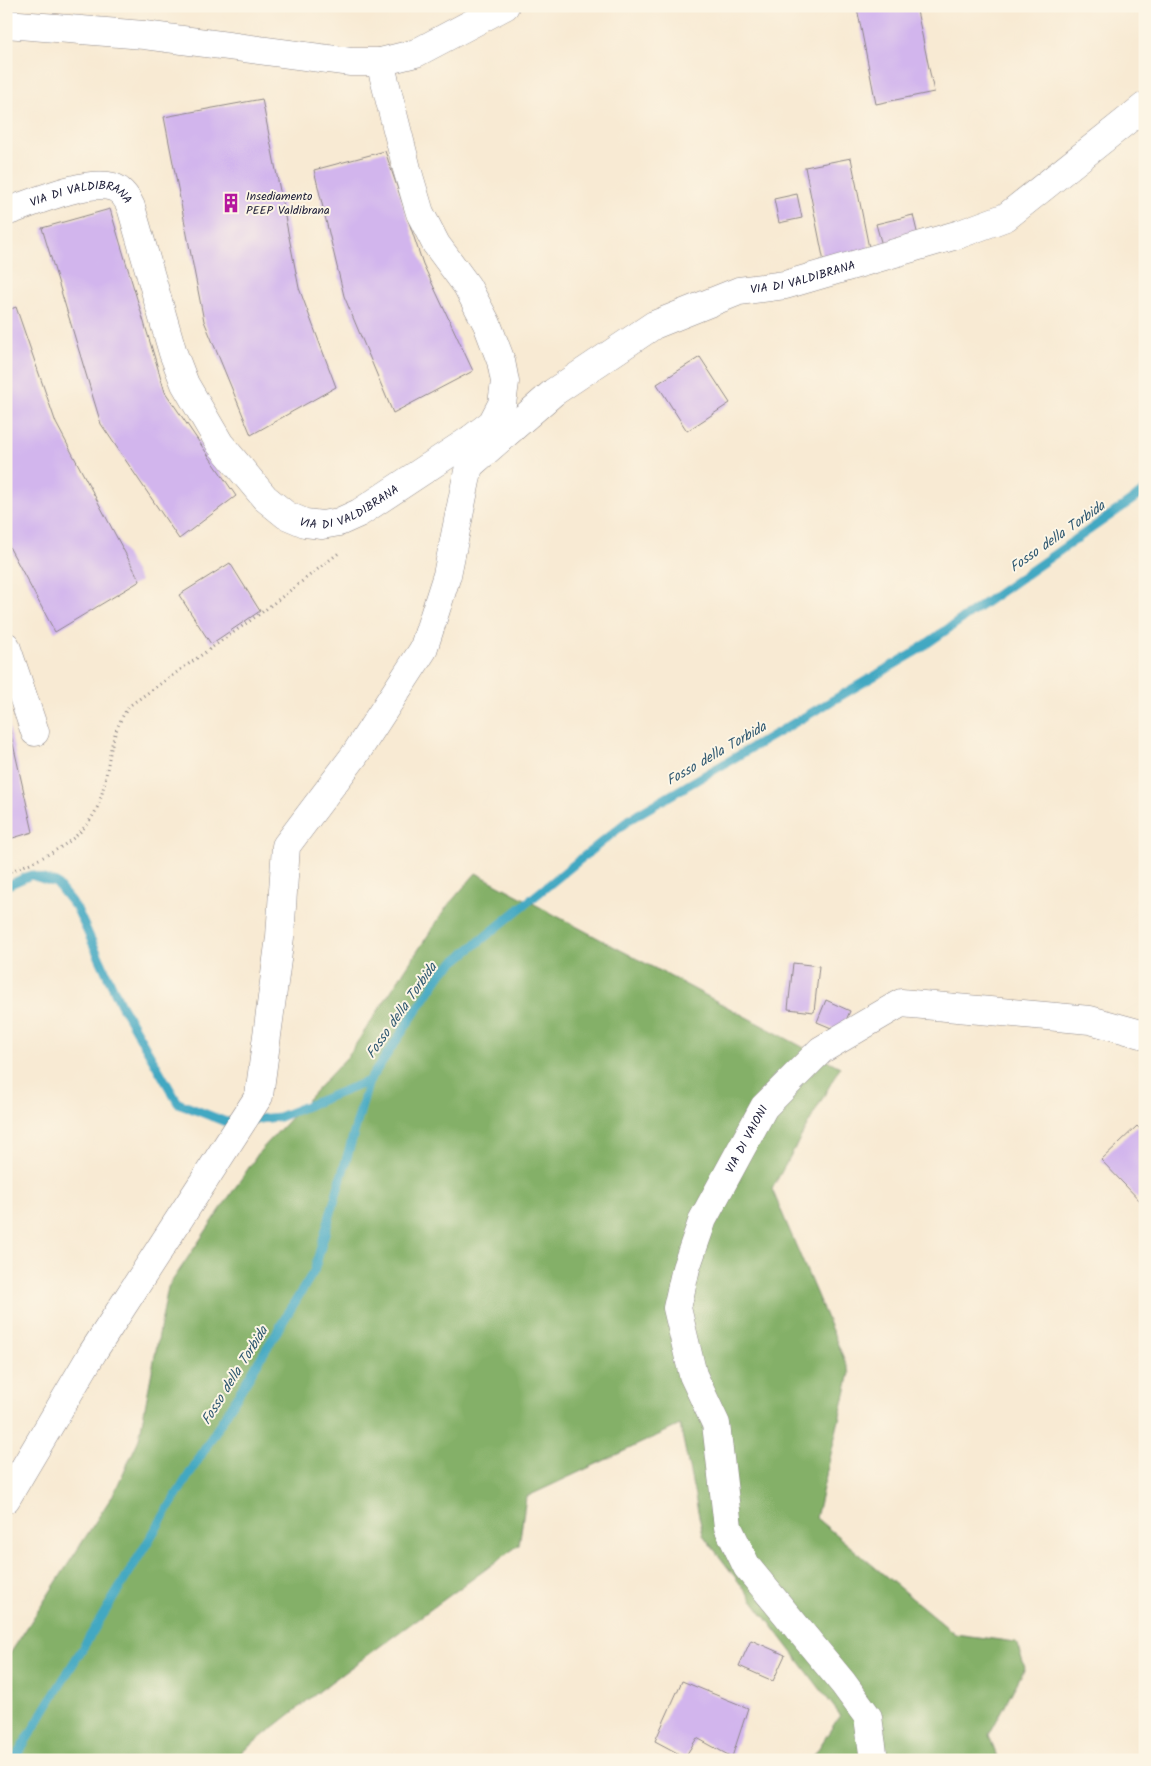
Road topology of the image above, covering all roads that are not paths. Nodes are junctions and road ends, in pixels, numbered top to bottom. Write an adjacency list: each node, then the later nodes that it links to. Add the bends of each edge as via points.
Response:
1 (505, 6): 3 (street, via 416,53)
2 (6, 24): 3 (street, via 144,35 351,62)
3 (380, 62): 6 (street, VIA DI VALDIBRANA, via 420,213 436,244 467,286 487,324 501,361 504,382 502,404)
4 (1145, 106): 6 (street, VIA DI VALDIBRANA, via 1006,217 960,234 785,285 738,291 654,325)
5 (6, 212): 6 (street, VIA DI VALDIBRANA, via 68,191 99,186 111,187 123,194 131,207 185,384 220,444 255,486 286,515 305,523 339,522)
6 (470, 452): 10 (street, via 447,575 423,650 354,756 286,846 280,937 259,1096 93,1352)
7 (6, 646): 8 (street)
8 (35, 732)
9 (1145, 1035): 11 (street, VIA DI VAIONI, via 1090,1020 901,1003 821,1050 764,1107 703,1219 686,1268 677,1308 693,1375 716,1424 728,1527 747,1567 868,1717)
10 (6, 1499)
11 (874, 1760)

